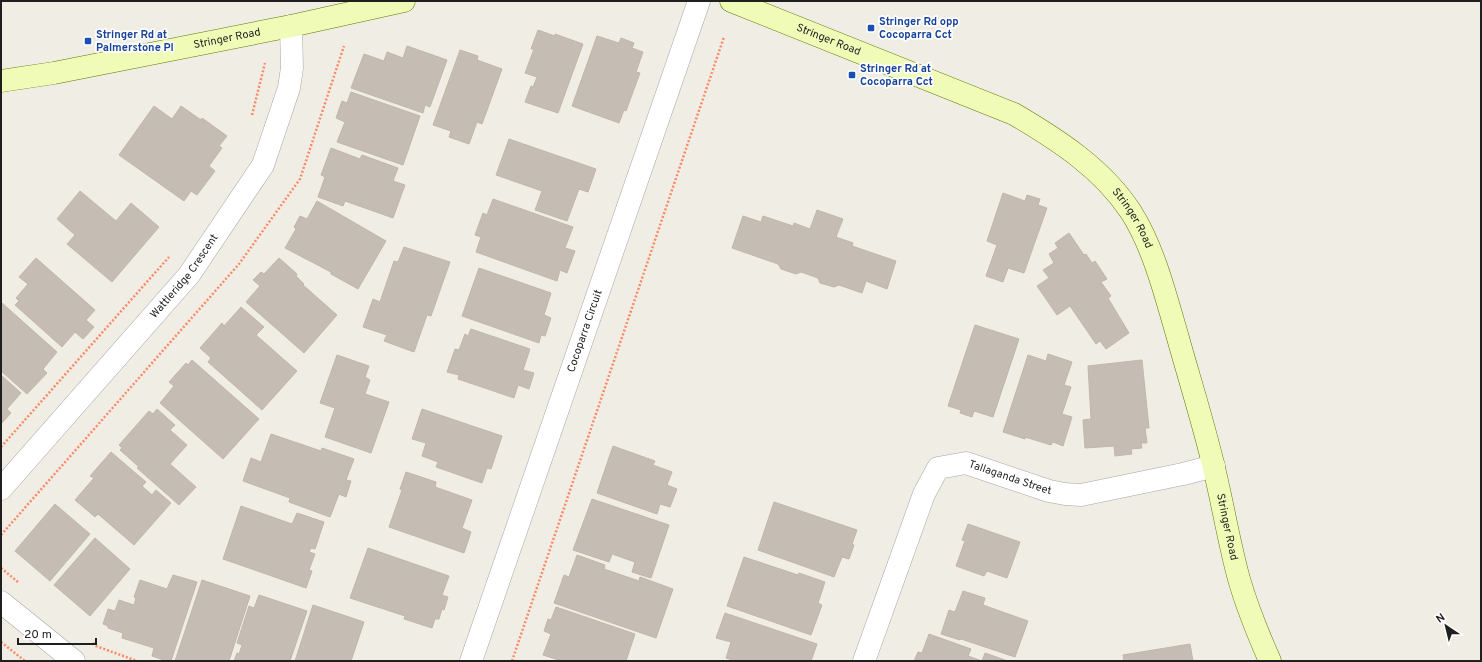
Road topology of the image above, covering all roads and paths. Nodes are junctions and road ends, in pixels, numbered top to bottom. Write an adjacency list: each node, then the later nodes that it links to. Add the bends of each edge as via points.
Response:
1 (404, 1): 4 (street, Stringer Road)
2 (698, 1): 21 (street, Cocoparra Circuit)
3 (731, 1): 11 (street, Stringer Road, via 1014,114 1069,148 1101,176 1131,212 1162,283)
4 (292, 26): 7 (street, Stringer Road); 12 (street, Wattleridge Crescent, via 292,68 289,88 263,165 189,276)
5 (724, 37): 22 (path)
6 (265, 63): 8 (path)
7 (1, 81)
8 (252, 116)
9 (174, 252): 10 (path)
10 (1, 447)
11 (1214, 466): 23 (street, Tallaganda Street, via 1081,495 1049,491 966,463 938,468 924,494); 24 (street, Stringer Road, via 1239,577 1252,619)
12 (1, 489)
13 (1, 568): 14 (path)
14 (19, 582)
15 (1, 602): 19 (street)
16 (90, 641): 20 (path, via 96,646)
17 (1, 642): 18 (path)
18 (25, 661)
19 (74, 661)
20 (137, 661)
21 (471, 661)
22 (512, 661)
23 (864, 661)
24 (1270, 661)

